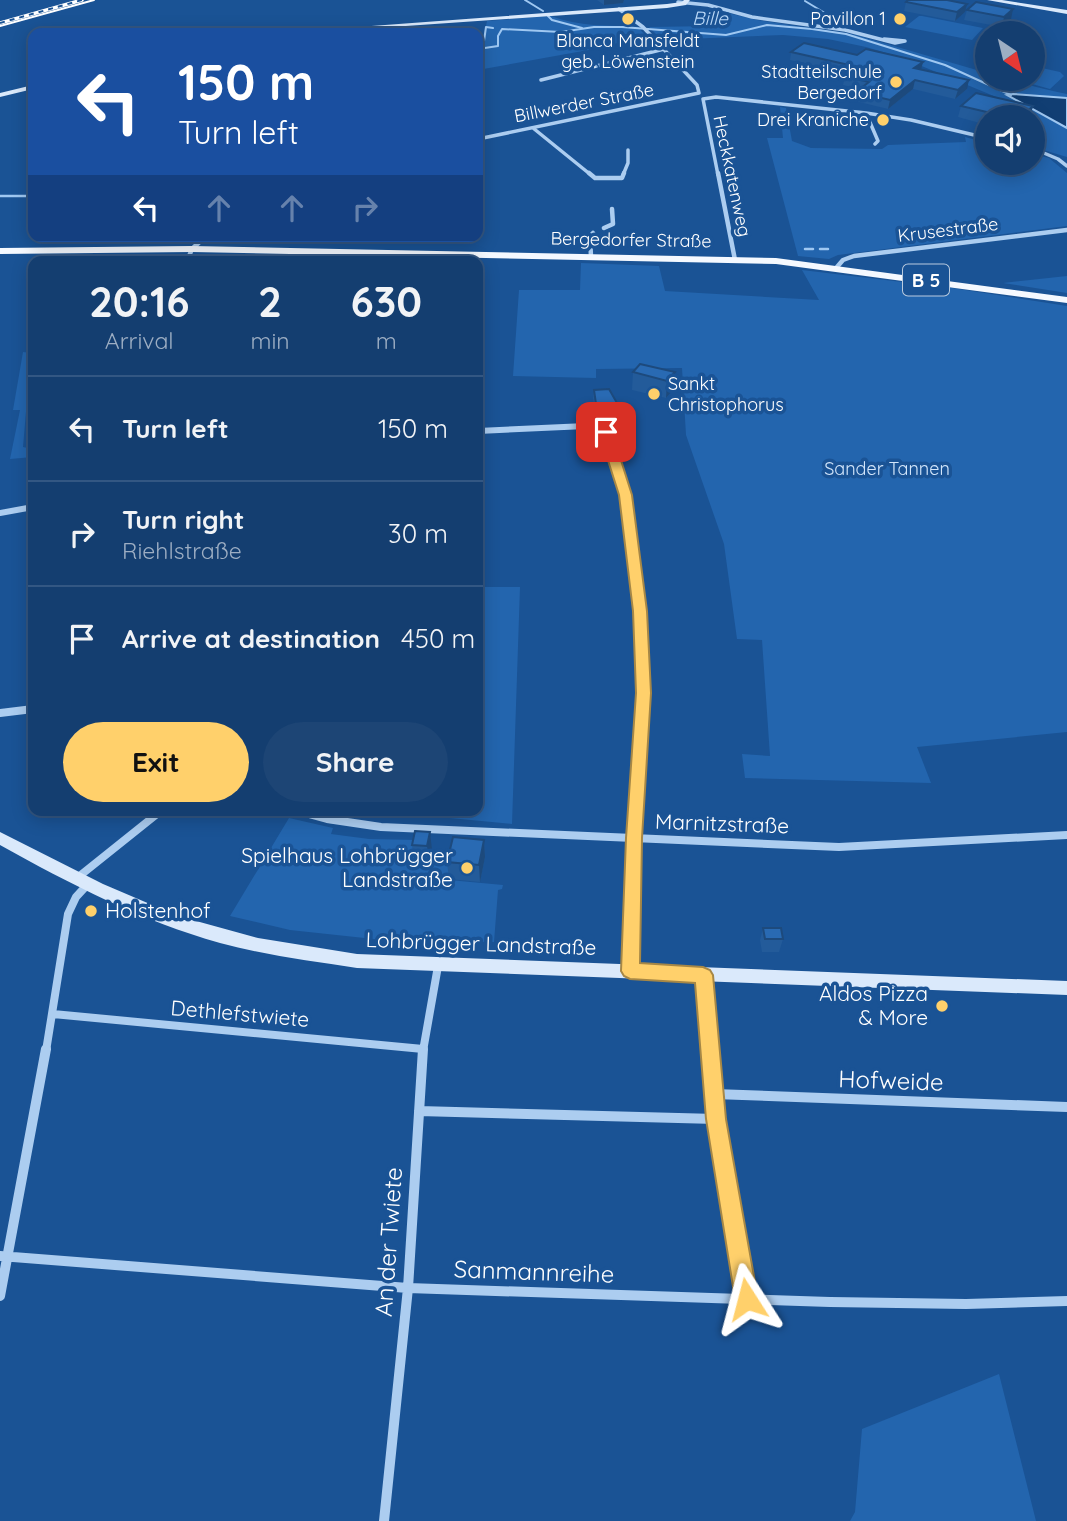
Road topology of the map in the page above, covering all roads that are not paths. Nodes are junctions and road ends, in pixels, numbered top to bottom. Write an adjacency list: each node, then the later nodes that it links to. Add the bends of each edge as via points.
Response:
1 (990, 0): 6 (street)
2 (678, 1): 3 (street); 4 (street)
3 (687, 1): 4 (street); 8 (street, via 752,18)
4 (667, 6): 5 (street)
5 (619, 9): 7 (street); 9 (street, Heckkatenweg)
6 (1067, 12)
7 (351, 28)
8 (884, 39): 8 (street, via 898,44 905,41 899,39)
9 (664, 49): 10 (street); 13 (street, Heckkatenweg, via 697,85 700,91)
10 (541, 80)
11 (28, 88): 12 (street)
12 (0, 94)
13 (696, 94): 15 (street, Billwerder Straße)
14 (866, 113): 16 (street); 18 (street, via 878,141); 31 (street, Heckkatenweg, via 704,98)
15 (533, 128): 17 (street, Billwerder Straße); 19 (street, via 594,178 622,178)
16 (975, 136)
17 (483, 138)
18 (875, 144)
19 (628, 150)
20 (1045, 154): 21 (street)
21 (1067, 166)
22 (612, 209): 23 (street, via 613,224)
23 (604, 228)
24 (1067, 230): 32 (street, Krusestraße, via 854,256)
25 (593, 233): 30 (street)
26 (0, 251): 27 (main road, Bergedorfer Straße / B 5, via 95,249)
27 (189, 255): 28 (main road, Bergedorfer Straße / B 5)
28 (390, 256)
29 (483, 256): 30 (main road, Bergedorfer Straße / B 5)
30 (591, 257): 31 (main road, Bergedorfer Straße / B 5)
31 (735, 260): 32 (main road, Bergedorfer Straße / B 5)
32 (837, 267): 33 (main road, Bergedorfer Straße / B 5)
33 (1067, 300)
34 (483, 431): 43 (street, via 586,426 606,432 625,495 640,611 643,693)
35 (28, 508): 36 (street)
36 (0, 513)
37 (28, 710): 38 (street)
38 (0, 713)
39 (155, 816): 44 (street)
40 (316, 816): 43 (street, Marnitzstraße, via 380,827)
41 (1067, 835): 43 (street, Marnitzstraße, via 839,846)
42 (0, 838): 44 (street, Lohbrügger Landstraße)
43 (634, 838): 46 (street)
44 (83, 881): 45 (street, Lohbrügger Landstraße, via 167,919 246,943 357,961); 49 (street, via 70,905)
45 (438, 966): 46 (street, Lohbrügger Landstraße); 50 (street, An der Twiete)
46 (630, 971): 47 (street, Lohbrügger Landstraße)
47 (703, 975): 48 (street, Lohbrügger Landstraße); 51 (street)
48 (1067, 988)
49 (53, 1014): 50 (street, Dethlefstwiete); 55 (street)
50 (423, 1049): 53 (street, An der Twiete)
51 (714, 1094): 52 (street, Hofweide); 54 (street)
52 (1067, 1107)
53 (419, 1111): 54 (street); 56 (street, An der Twiete)
54 (716, 1119): 58 (street)
55 (4, 1256): 56 (street, Sanmannreihe); 57 (street)
56 (408, 1288): 58 (street, Sanmannreihe); 60 (street, An der Twiete)
57 (0, 1296)
58 (747, 1299): 59 (street, Sanmannreihe, via 966,1304)
59 (1067, 1301)
60 (384, 1521)

